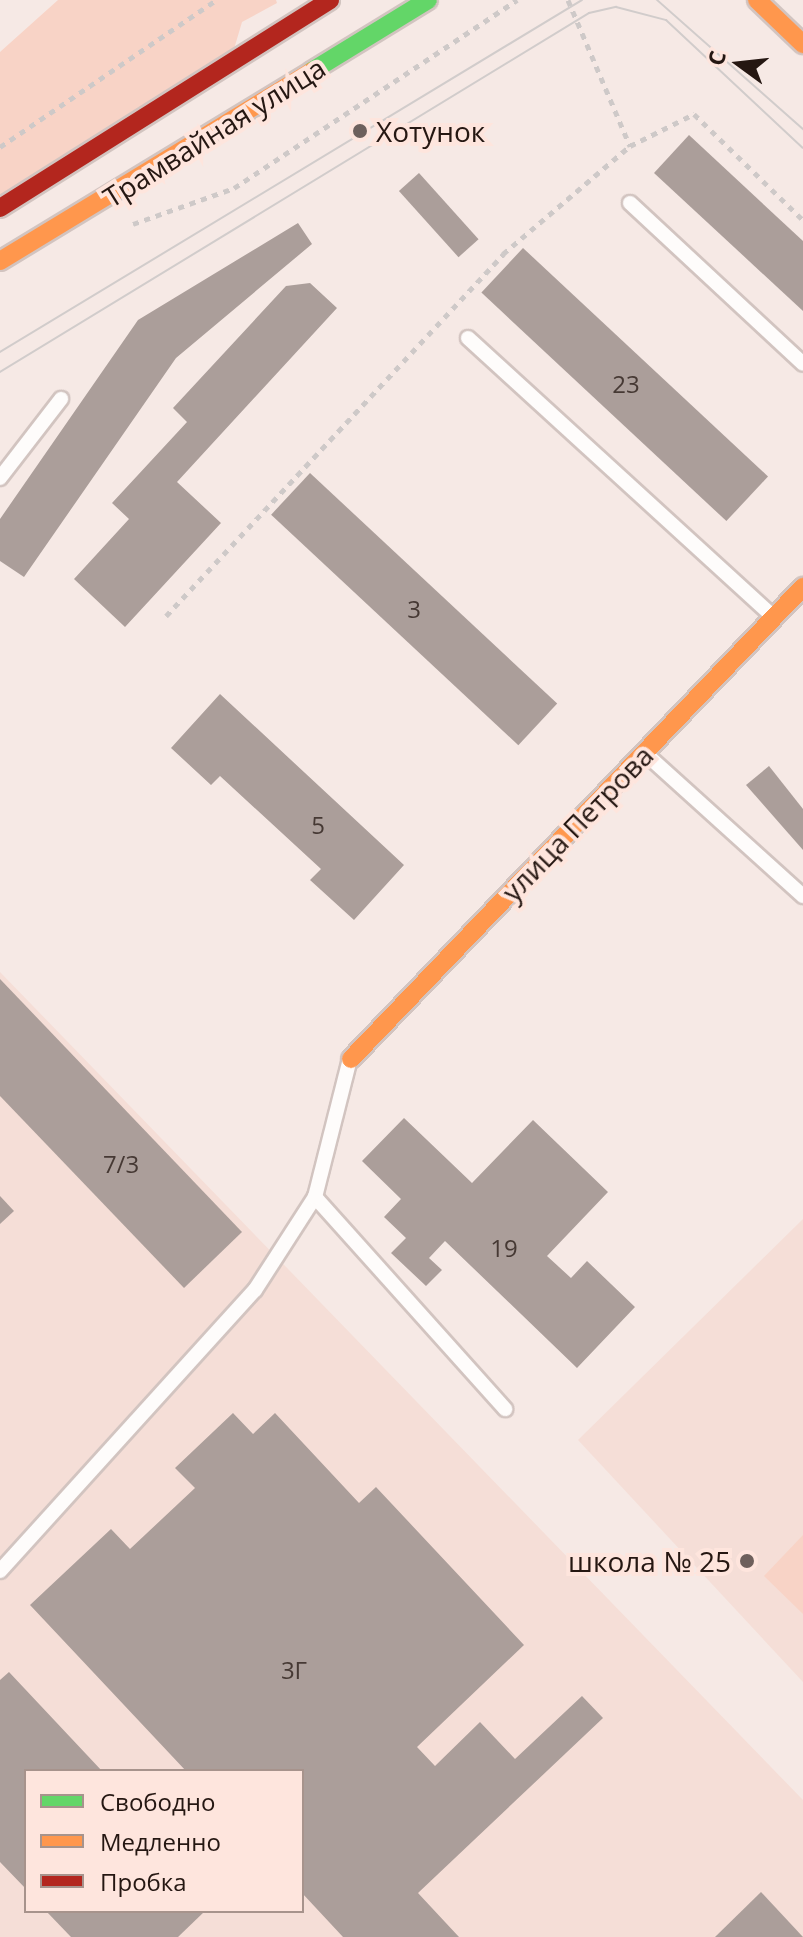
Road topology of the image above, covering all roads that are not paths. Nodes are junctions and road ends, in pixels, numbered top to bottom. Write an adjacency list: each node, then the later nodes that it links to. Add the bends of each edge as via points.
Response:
1 (330, 0): 6 (main road, Трамвайная улица)
2 (428, 0): 7 (main road, Трамвайная улица)
3 (757, 0): 4 (main road)
4 (803, 44)
5 (630, 203): 9 (lane)
6 (0, 208)
7 (0, 261)
8 (468, 338): 13 (lane)
9 (803, 364)
10 (61, 399): 11 (lane)
11 (0, 478)
12 (803, 587): 13 (main road, улица Петрова)
13 (773, 618): 14 (main road, улица Петрова)
14 (644, 753): 15 (lane); 16 (main road, улица Петрова)
15 (803, 896)
16 (351, 1059): 17 (lane)
17 (315, 1197): 18 (lane); 19 (lane, via 255,1290)
18 (505, 1409)
19 (0, 1571)

